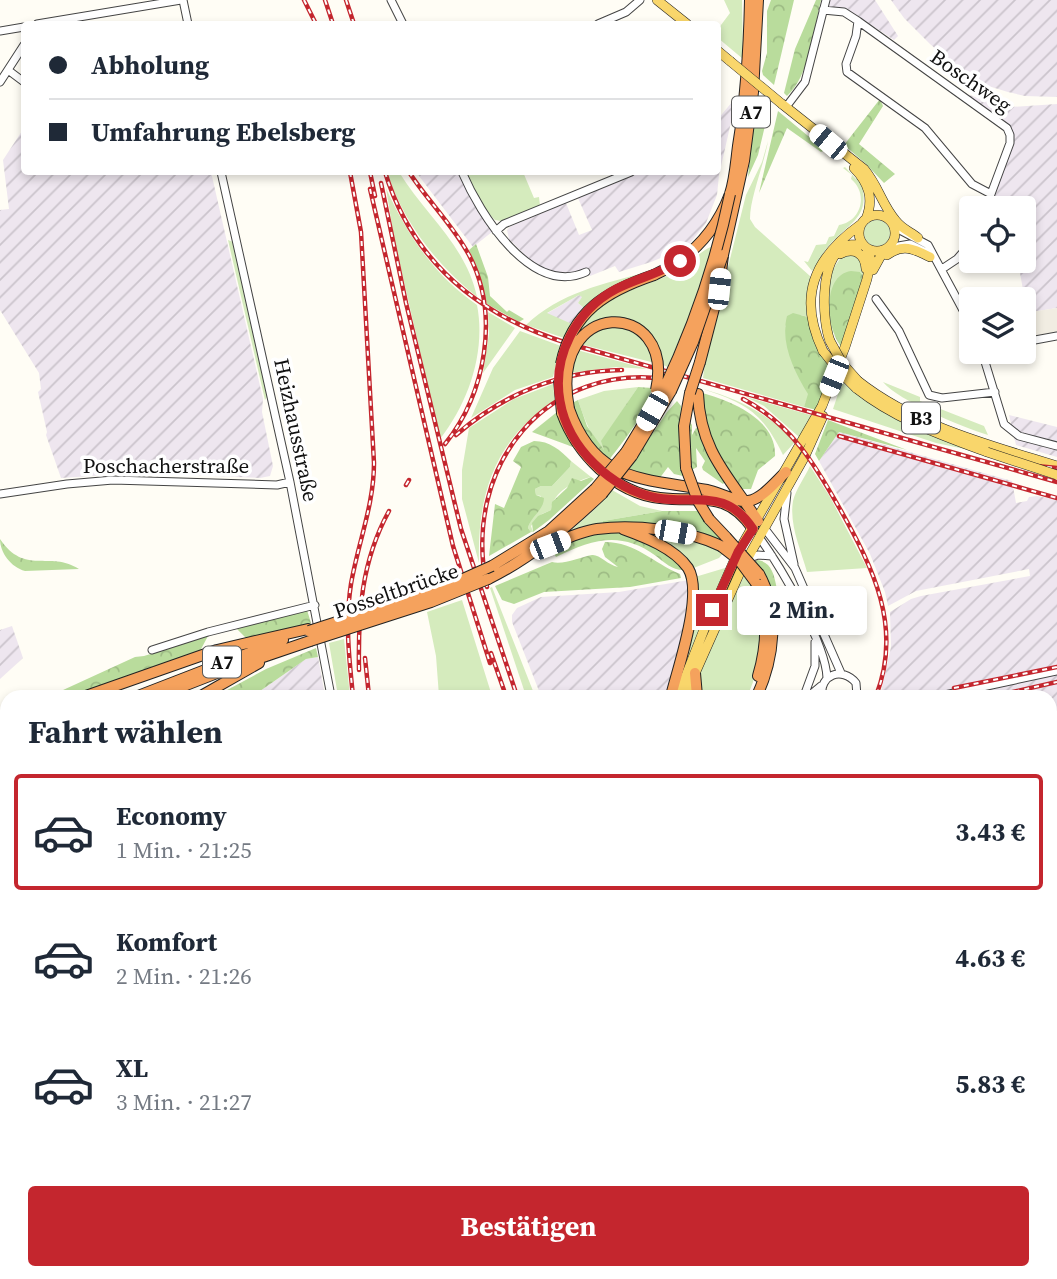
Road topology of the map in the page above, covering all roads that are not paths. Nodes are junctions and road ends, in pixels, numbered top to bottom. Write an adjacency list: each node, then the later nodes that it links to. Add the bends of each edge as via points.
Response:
1 (182, 0): 9 (street); 10 (street)
2 (391, 0): 11 (street)
3 (640, 0): 12 (street)
4 (750, 0): 27 (highway, A7)
5 (758, 0): 27 (highway, A7, via 753,92)
6 (826, 0): 8 (street)
7 (663, 2): 13 (main road)
8 (823, 10): 14 (street, Boschweg, via 848,14); 22 (street, via 805,82)
9 (55, 21)
10 (187, 21)
11 (402, 21)
12 (605, 21)
13 (684, 21)
14 (858, 21): 29 (street, via 847,72 925,128 972,184); 29 (street, Boschweg, via 1007,128 1010,142)
15 (21, 28): 16 (street)
16 (0, 31)
17 (21, 50): 19 (street)
18 (721, 54): 22 (main road, bridge)
19 (8, 70): 20 (street); 21 (street)
20 (21, 80)
21 (0, 82)
22 (784, 105): 26 (main road, via 852,159)
23 (222, 175): 60 (street, Heizhausstraße)
24 (464, 175): 32 (street)
25 (624, 175): 32 (street)
26 (866, 178): 30 (main road); 31 (main road); 33 (main road, via 877,184 892,217)
27 (736, 180): 28 (highway, A7); 36 (highway, A7)
28 (730, 194): 50 (highway, A7, bridge, via 702,294); 53 (highway, bridge, via 709,232 687,256 612,291 581,318 561,360 559,390)
29 (991, 194)
30 (861, 222): 31 (main road, via 877,215); 34 (main road, via 859,237); 49 (main road, B3, bridge, via 827,255 812,290 812,319 823,351)
31 (891, 224): 33 (street); 35 (main road, via 894,238)
32 (496, 231): 41 (street, via 545,274 568,277)
33 (918, 238): 40 (street)
34 (865, 247): 35 (main road); 39 (main road, via 844,247); 43 (main road, via 871,266)
35 (886, 249): 37 (street, via 910,244); 42 (main road, via 876,262)
36 (723, 255): 50 (highway, A7, bridge, via 694,342); 52 (highway, bridge)
37 (930, 257): 40 (street); 42 (main road, via 912,248 896,249 882,260)
38 (959, 257): 40 (street)
39 (833, 260): 43 (main road, via 847,251 860,253 866,267); 49 (main road, B3, bridge, via 827,279 825,325)
40 (941, 267): 45 (street)
41 (586, 271)
42 (871, 281): 61 (main road, via 838,380)
43 (863, 288): 58 (main road, via 822,406)
44 (876, 299): 51 (street, via 899,331 929,396)
45 (959, 302)
46 (1057, 336): 47 (street)
47 (1036, 340)
48 (986, 364): 51 (street)
49 (857, 385): 55 (main road, B3, via 878,404 913,424)
50 (663, 391): 53 (highway, bridge, via 654,347 646,336 621,323 601,324 584,333 572,350); 56 (highway)
51 (995, 392): 54 (street, via 1004,424 1019,436)
52 (694, 394): 64 (highway, via 708,447); 67 (highway, bridge, via 684,426 686,468 693,491)
53 (566, 411): 64 (highway, via 585,443 617,471); 66 (highway, via 581,450 615,479 658,498 719,501)
54 (1057, 446)
55 (988, 448): 57 (main road, B3); 59 (main road, B3, bridge)
56 (627, 452): 62 (highway, A7, bridge); 62 (highway, A7, bridge)
57 (1057, 466)
58 (786, 472): 64 (highway, via 758,497); 66 (main road)
59 (1057, 475)
60 (289, 482): 63 (street, Poschacherstraße, via 121,480); 76 (street, Heizhausstraße)
61 (788, 487): 66 (main road); 71 (street, via 784,512)
62 (598, 492): 68 (highway, A7); 72 (highway, A7)
63 (0, 494)
64 (744, 502): 66 (highway)
65 (623, 529): 67 (highway); 68 (highway, via 596,529); 94 (highway, via 666,549 691,575 694,599)
66 (759, 529): 69 (street); 70 (main road); 71 (street); 95 (main road, via 738,552)
67 (723, 541): 74 (highway, bridge)
68 (535, 551): 72 (highway, A7)
69 (773, 556): 70 (street); 75 (street)
70 (746, 560): 83 (main road)
71 (795, 568): 73 (street)
72 (493, 571): 77 (highway, Posseltbrücke / A7, bridge, via 324,626); 77 (highway, Posseltbrücke / A7, bridge, via 431,602)
73 (800, 577): 75 (street); 81 (street)
74 (758, 578): 98 (highway, via 765,628); 99 (highway, via 770,601 772,628 770,657)
75 (788, 582): 78 (street)
76 (315, 605): 80 (street); 93 (street, Heizhausstraße)
77 (307, 636): 85 (highway, via 217,650); 90 (highway, A7); 91 (highway, A7); 92 (highway)
78 (815, 638): 79 (street); 100 (street, via 815,666)
79 (819, 647): 81 (street); 86 (street)
80 (152, 650)
81 (831, 654): 84 (street)
82 (1057, 671): 104 (street)
83 (695, 673): 96 (main road); 97 (highway)
84 (841, 673): 86 (street); 103 (street, via 853,678)
85 (142, 677): 88 (highway); 89 (highway)
86 (827, 678): 87 (street)
87 (822, 685): 101 (street); 102 (street)
88 (104, 690)
89 (117, 690)
90 (153, 690)
91 (173, 690)
92 (211, 690)
93 (330, 690)
94 (672, 690)
95 (680, 690)
96 (688, 690)
97 (696, 690)
98 (752, 690)
99 (759, 690)
100 (808, 690)
101 (815, 690)
102 (822, 690)
103 (857, 690)
104 (968, 690)

